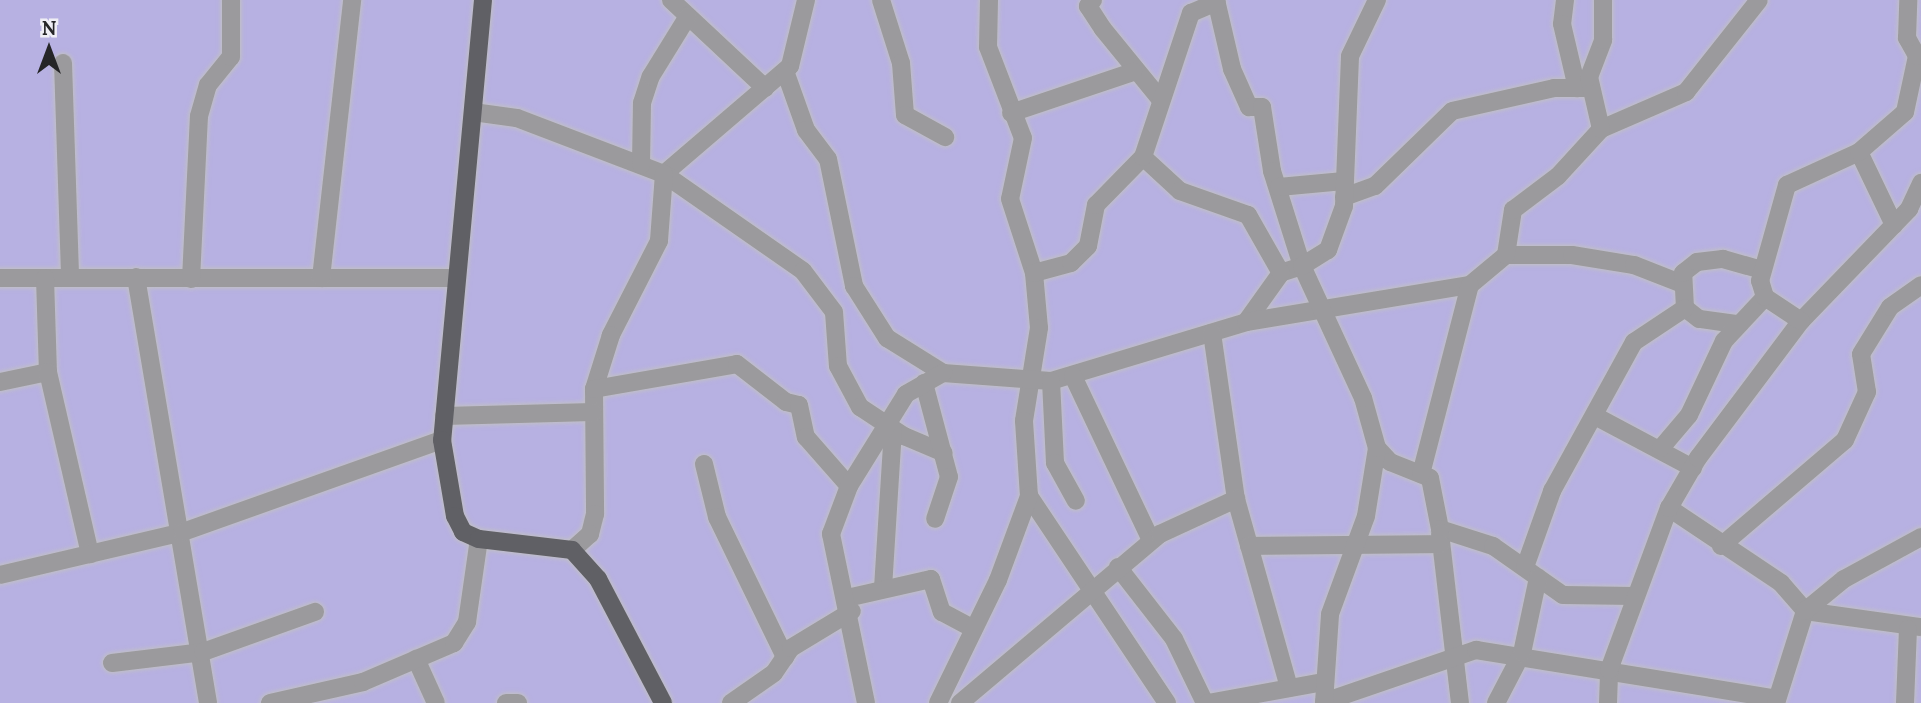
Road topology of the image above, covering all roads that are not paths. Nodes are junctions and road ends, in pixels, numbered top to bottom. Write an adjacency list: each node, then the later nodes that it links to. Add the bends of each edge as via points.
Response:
1 (231, 0): 46 (street, via 232,57 208,85 199,116)
2 (352, 0): 44 (street)
3 (483, 0): 23 (main road)
4 (671, 0): 15 (street)
5 (881, 0): 26 (street, via 901,63 905,115)
6 (989, 0): 24 (street, via 988,47)
7 (1093, 0): 18 (street, via 1088,6)
8 (1377, 0): 33 (street, via 1350,56)
9 (1565, 0): 20 (street, via 1562,24)
10 (1603, 0): 20 (street, via 1603,40)
11 (1759, 0): 25 (street, via 1686,92)
12 (1908, 0): 21 (street, via 1907,38 1917,56)
13 (806, 1): 17 (street)
14 (1217, 1): 22 (street, via 1191,12); 32 (street, via 1231,69 1249,107 1262,107)
15 (688, 16): 19 (street); 29 (street, via 650,76 642,103)
16 (63, 63): 43 (street)
17 (785, 71): 19 (street); 58 (street, via 806,130 828,159 853,286 887,338)
18 (1133, 72): 22 (street, via 1144,73); 24 (street)
19 (765, 88): 30 (street)
20 (1584, 88): 25 (street); 33 (street, via 1452,111 1375,187)
21 (1915, 91): 27 (street, via 1905,112)
22 (1161, 100): 28 (street)
23 (473, 113): 29 (street, via 517,118); 45 (main road)
24 (1011, 113): 38 (street, via 1023,138 1010,199)
25 (1601, 129): 35 (street, via 1558,176 1513,210)
26 (945, 136)
27 (1859, 152): 34 (street); 37 (street, via 1787,185)
28 (1143, 158): 38 (street, via 1096,205 1088,246 1071,263); 39 (street, via 1180,191 1248,215)
29 (641, 165): 30 (street)
30 (664, 174): 64 (street, via 659,241 611,335); 68 (street, via 803,271 834,312 846,384 860,407)
31 (1921, 183): 34 (street)
32 (1279, 187): 33 (street); 36 (street)
33 (1344, 189): 36 (street, via 1328,250)
34 (1894, 225): 53 (street)
35 (1506, 255): 47 (street, via 1572,255 1634,265); 48 (street)
36 (1302, 266): 39 (street); 52 (street)
37 (1762, 270): 47 (street, via 1723,258 1697,262); 50 (street)
38 (1034, 273): 60 (street, via 1039,328)
39 (1281, 273): 54 (street)
40 (136, 277): 43 (street); 46 (street); 82 (street, via 164,463)
41 (0, 278): 42 (street)
42 (45, 278): 43 (street); 57 (street)
43 (70, 278)
44 (321, 278): 45 (street); 46 (street)
45 (457, 278): 66 (main road)
46 (191, 279)
47 (1681, 283): 51 (street)
48 (1470, 285): 52 (street); 75 (street)
49 (1921, 285): 88 (street, via 1890,307 1861,354 1867,392 1845,440 1818,469)
50 (1765, 296): 53 (street); 55 (street)
51 (1685, 308): 55 (street, via 1699,319); 67 (street, via 1634,342)
52 (1324, 309): 54 (street); 71 (street)
53 (1801, 321): 74 (street)
54 (1246, 322): 56 (street)
55 (1736, 324): 70 (street, via 1689,415)
56 (1212, 333): 59 (street); 78 (street)
57 (48, 372): 61 (street); 91 (street)
58 (943, 373): 60 (street); 63 (street)
59 (1073, 376): 62 (street); 86 (street)
60 (1030, 380): 62 (street); 77 (street, via 1023,455)
61 (0, 382)
62 (1051, 382): 79 (street, via 1055,463)
63 (925, 383): 68 (street, via 906,394); 72 (street)
64 (594, 389): 65 (street); 76 (street, via 737,363 799,405 806,437)
65 (593, 412): 66 (street); 90 (street, via 595,514 590,534)
66 (444, 416): 69 (main road)
67 (1595, 416): 70 (street); 93 (street, via 1552,491)
68 (891, 428): 72 (street); 76 (street); 95 (street)
69 (442, 440): 82 (street); 85 (main road, via 455,516 463,532)
70 (1661, 448): 74 (street)
71 (1377, 449): 75 (street, via 1390,462); 87 (street, via 1375,484)
72 (944, 453): 81 (street, via 949,477)
73 (704, 464): 106 (street, via 717,517)
74 (1693, 468): 80 (street)
75 (1420, 474): 83 (street, via 1434,484)
76 (849, 486): 98 (street, via 831,534)
77 (1029, 496): 96 (street); 101 (street)
78 (1236, 499): 86 (street); 89 (street)
79 (1076, 501)
80 (1669, 508): 88 (street); 97 (street)
81 (935, 519)
82 (183, 532): 91 (street); 103 (street)
83 (1441, 537): 87 (street); 93 (street, via 1493,546); 104 (street)
84 (1921, 537): 99 (street, via 1844,579)
85 (479, 539): 90 (main road); 107 (street, via 463,634)
86 (1152, 540): 92 (street)
87 (1354, 543): 89 (street); 110 (street, via 1330,614)
88 (1721, 546): 99 (street, via 1781,583)
89 (1249, 547): 111 (street)
90 (572, 550): 121 (main road, via 598,579)
91 (90, 554): 94 (street)
92 (1118, 567): 96 (street); 127 (street, via 1174,639)
93 (1532, 572): 97 (street, via 1563,594); 105 (street)
94 (0, 575)
95 (883, 588): 98 (street); 101 (street, via 931,579 942,612)
96 (1089, 593): 125 (street, via 1049,634); 126 (street)
97 (1635, 596): 109 (street)
98 (850, 605): 106 (street); 123 (street)
99 (1805, 611): 102 (street); 114 (street)
100 (315, 612): 103 (street)
101 (972, 628): 124 (street)
102 (1915, 628): 131 (street)
103 (203, 652): 108 (street); 116 (street)
104 (1450, 653): 105 (street); 115 (street); 128 (street)
105 (1522, 653): 109 (street); 129 (street)
106 (785, 657): 112 (street)
107 (416, 659): 113 (street); 118 (street)
108 (111, 663)
109 (1609, 670): 114 (street); 130 (street)
110 (1324, 682): 111 (street); 115 (street)
111 (1289, 688): 127 (street)
112 (758, 697): 122 (street)
113 (315, 698): 117 (street)
114 (1776, 701)
115 (1324, 702)
116 (208, 703)
117 (270, 703)
118 (436, 703)
119 (506, 703): 120 (street)
120 (518, 703)
121 (663, 703)
122 (731, 703)
123 (866, 703)
124 (938, 703)
125 (960, 703)
126 (1167, 703)
127 (1206, 703)
128 (1460, 703)
129 (1496, 703)
130 (1608, 703)
131 (1905, 703)

